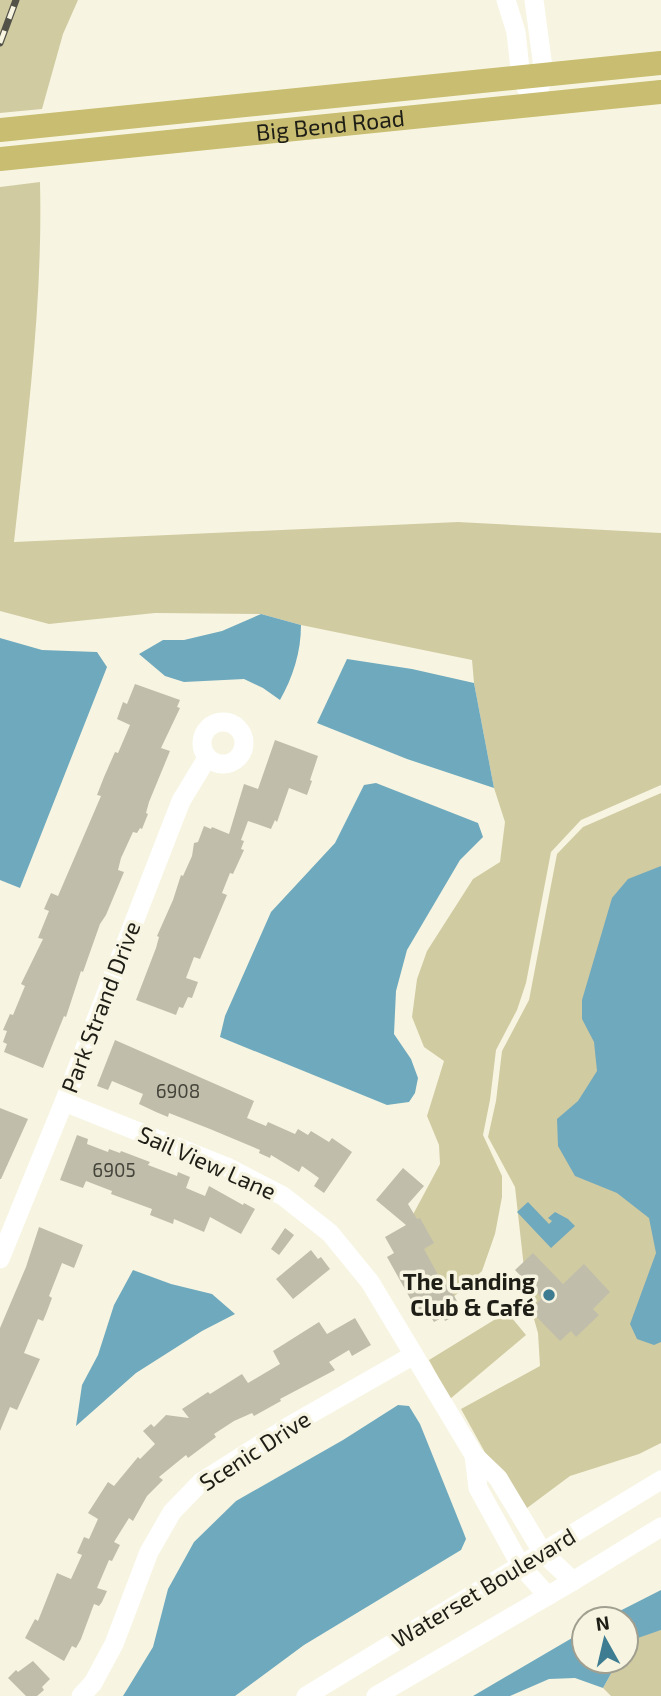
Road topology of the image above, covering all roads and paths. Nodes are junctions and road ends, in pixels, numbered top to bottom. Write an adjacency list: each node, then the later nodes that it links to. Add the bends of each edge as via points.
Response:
1 (506, 0): 4 (street)
2 (534, 0): 4 (street)
3 (661, 63): 4 (main road, Big Bend Road)
4 (532, 76): 6 (street); 7 (main road, Big Bend Road)
5 (661, 92): 6 (main road, Big Bend Road)
6 (534, 105): 8 (main road, Big Bend Road)
7 (0, 130)
8 (0, 159)
9 (207, 758): 10 (street, Park Strand Drive, via 181,801)
10 (64, 1102): 11 (street, Park Strand Drive); 12 (street, Sail View Lane, via 227,1167 284,1196 351,1256)
11 (0, 1258)
12 (412, 1356): 13 (street, Sail View Lane); 20 (street, Scenic Drive, via 201,1482 172,1512 149,1552 114,1644)
13 (474, 1455): 16 (street, Sail View Lane, via 498,1478); 17 (street, Sail View Lane, via 478,1488)
14 (661, 1480): 16 (street, Waterset Boulevard)
15 (661, 1527): 18 (street, Waterset Boulevard)
16 (543, 1553): 17 (street, Waterset Boulevard); 18 (street, Sail View Lane)
17 (521, 1566): 19 (street, Sail View Lane); 21 (street, Waterset Boulevard)
18 (573, 1581): 19 (street, Waterset Boulevard)
19 (548, 1596): 22 (street, Waterset Boulevard)
20 (81, 1696)
21 (306, 1696)
22 (376, 1696)

